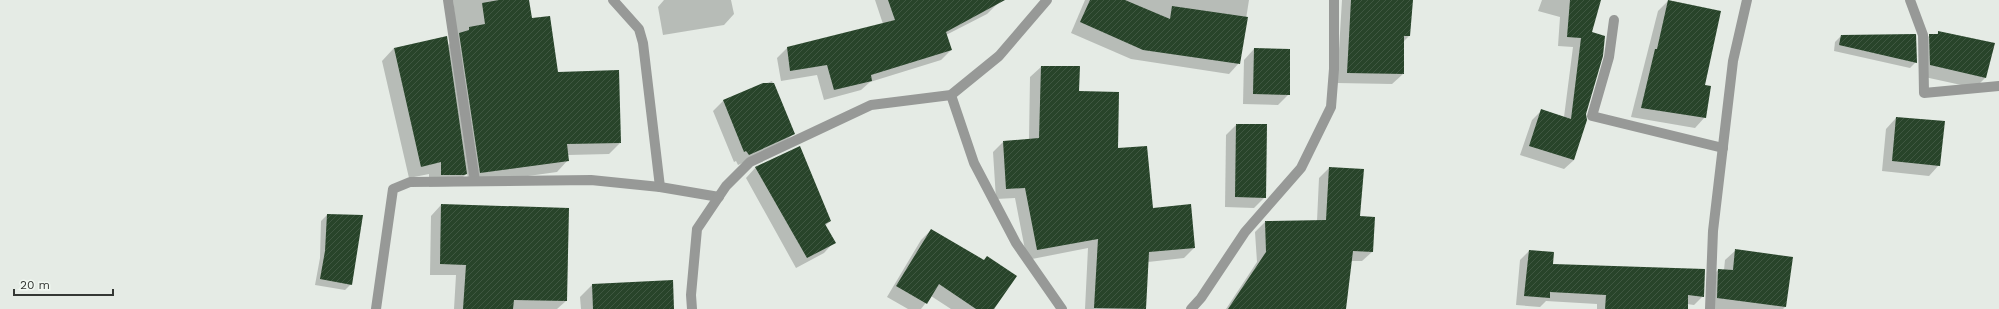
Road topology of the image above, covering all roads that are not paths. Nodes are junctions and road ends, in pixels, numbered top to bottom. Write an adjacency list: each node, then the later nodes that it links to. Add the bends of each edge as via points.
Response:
1 (448, 0): 11 (street)
2 (613, 0): 12 (street, via 639,28 643,43)
3 (1047, 0): 9 (street, via 999,56)
4 (1334, 0): 17 (street, via 1331,107 1301,168 1245,232)
5 (1746, 0): 10 (street, via 1733,62)
6 (1910, 0): 8 (street, via 1923,35 1924,94)
7 (1614, 20): 10 (street, via 1609,57 1592,116)
8 (1999, 86)
9 (951, 95): 13 (street, via 871,105 750,162 726,186); 16 (street, via 978,170 1016,243)
10 (1723, 148): 18 (street, via 1713,231)
11 (475, 181): 12 (street, via 591,180); 14 (street, via 410,182 393,190)
12 (660, 187): 13 (street)
13 (719, 197): 15 (street, via 697,228)
14 (376, 309)
15 (692, 309)
16 (1062, 309)
17 (1191, 309)
18 (1710, 309)

